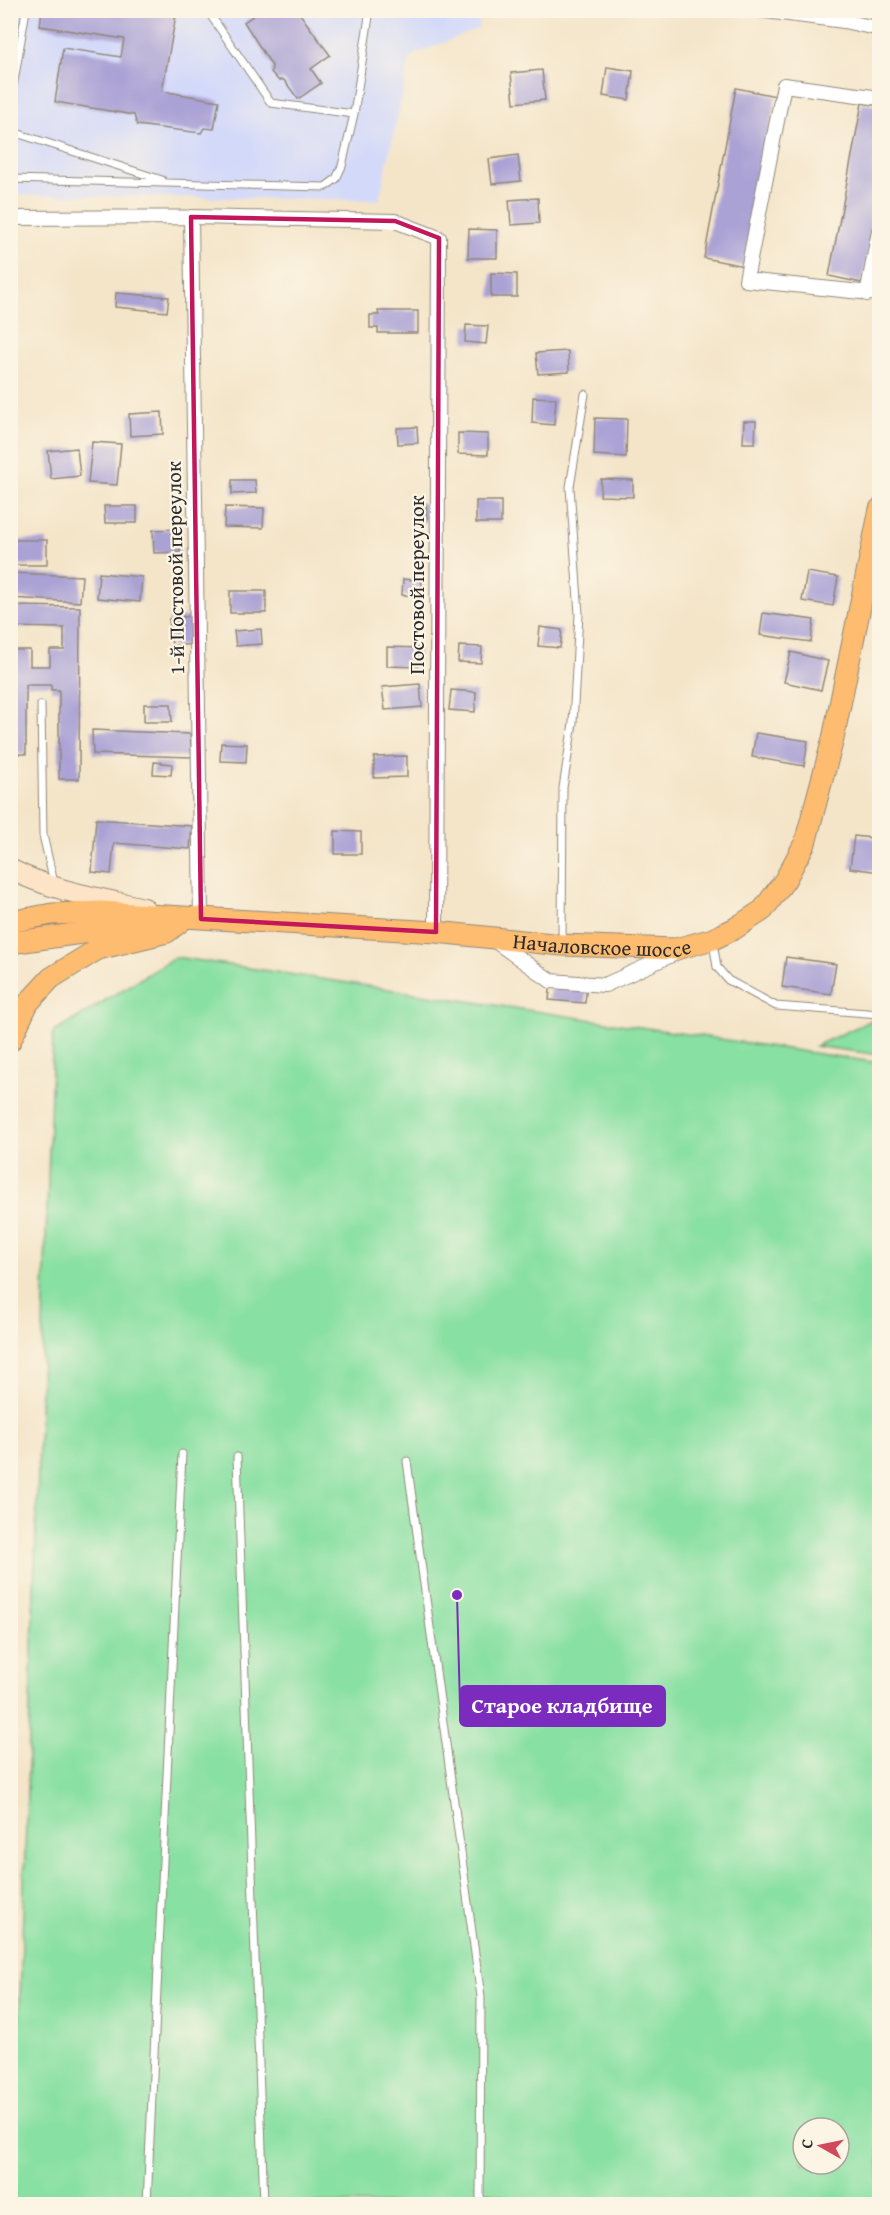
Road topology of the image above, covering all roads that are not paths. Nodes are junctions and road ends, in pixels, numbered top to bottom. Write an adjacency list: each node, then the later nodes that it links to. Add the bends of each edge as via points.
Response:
1 (26, 10): 7 (lane)
2 (207, 10): 8 (lane, via 271,104)
3 (370, 10): 8 (lane)
4 (758, 10): 5 (street)
5 (879, 29)
6 (879, 98): 15 (street, via 784,85 746,280)
7 (10, 105)
8 (354, 114): 11 (lane, via 342,166 336,179 325,187)
9 (10, 131): 11 (lane)
10 (10, 179): 11 (lane)
11 (170, 183)
12 (191, 217): 13 (street); 21 (street, 1-й Постовой переулок); 23 (street, Постовой переулок, via 395,221 439,238)
13 (10, 218)
14 (879, 226): 15 (street)
15 (873, 294)
16 (585, 394): 27 (lane, via 570,487 579,614 573,723 564,788)
17 (879, 509): 25 (main road, Началовское шоссе, via 833,739 805,843 763,910 734,929)
18 (40, 705): 20 (lane, via 43,835)
19 (10, 869): 20 (main road)
20 (55, 888): 21 (main road)
21 (193, 918): 22 (main road, Началовское шоссе, via 100,912 52,914); 23 (main road, Началовское шоссе); 26 (main road); 29 (main road, via 167,932 98,949 51,978 28,1003)
22 (10, 922)
23 (436, 932): 24 (main road, Началовское шоссе)
24 (491, 938): 25 (street, via 551,981 605,985); 27 (main road, Началовское шоссе)
25 (705, 941): 27 (main road, Началовское шоссе, via 676,949); 28 (lane, via 728,980 776,1006)
26 (10, 943)
27 (562, 945)
28 (879, 1014)
29 (10, 1041)
30 (182, 1454): 34 (lane)
31 (237, 1458): 35 (lane)
32 (407, 1461): 33 (lane, via 481,1997)
33 (480, 2202): 36 (lane)
34 (147, 2205)
35 (264, 2205)
36 (504, 2205)

